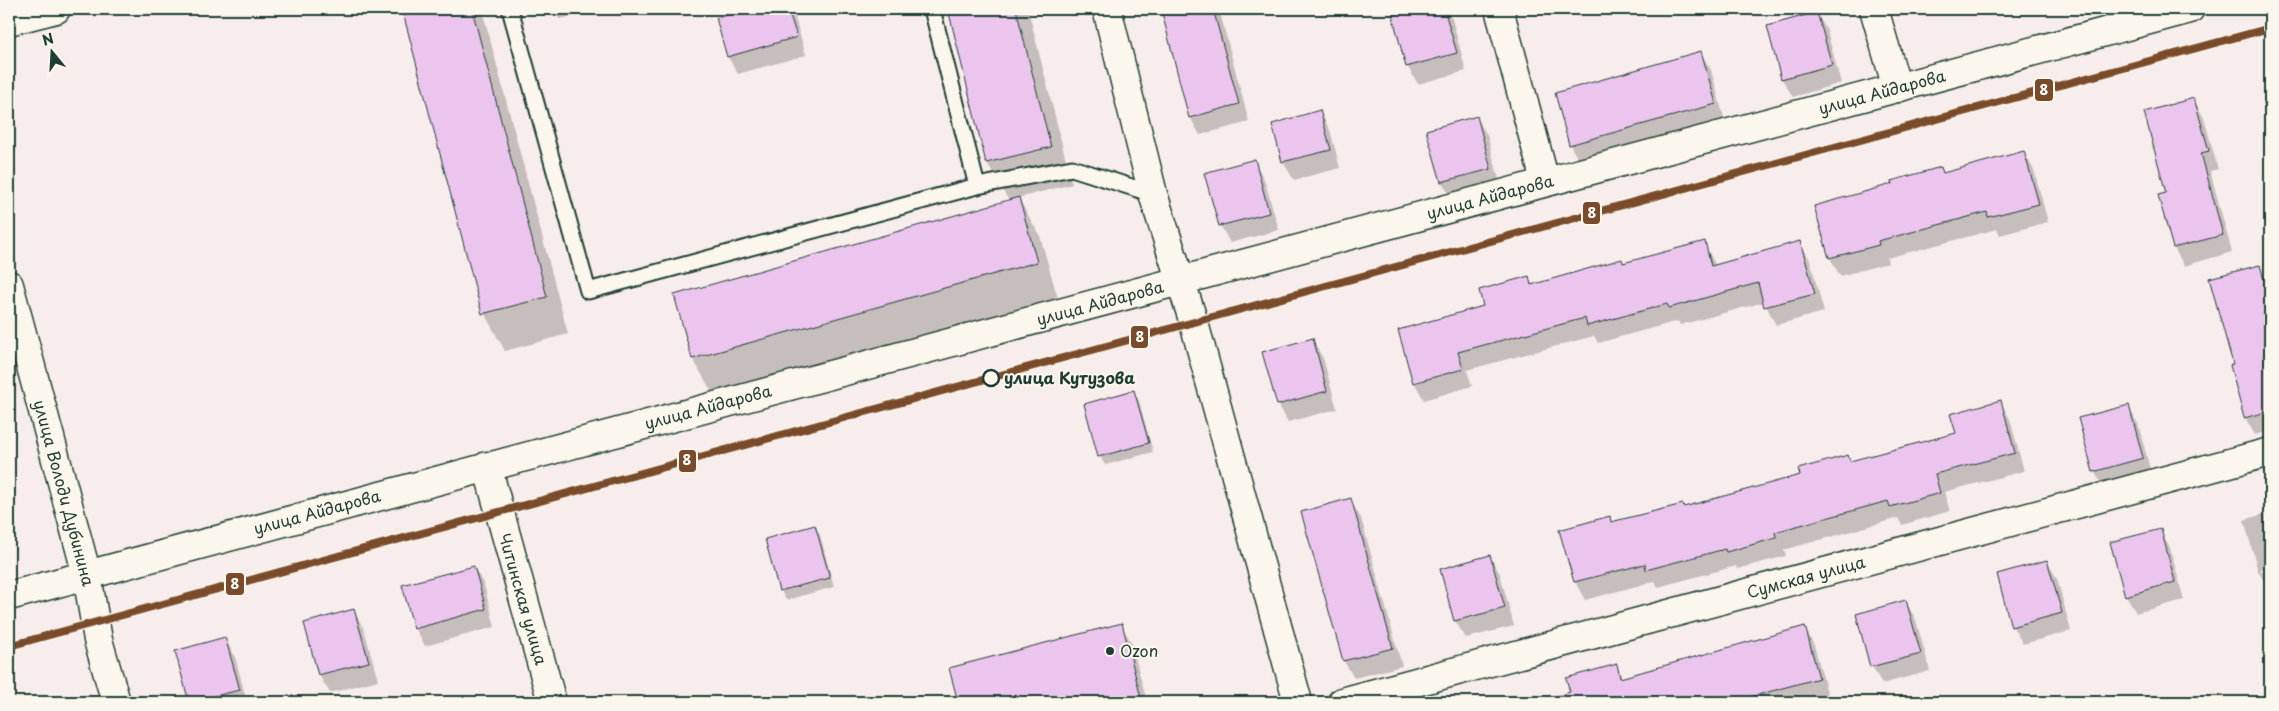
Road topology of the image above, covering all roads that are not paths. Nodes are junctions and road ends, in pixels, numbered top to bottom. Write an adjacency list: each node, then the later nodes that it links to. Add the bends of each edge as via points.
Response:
1 (56, 9): 8 (street)
2 (510, 9): 11 (lane, via 588,291)
3 (932, 9): 11 (lane)
4 (1107, 9): 12 (street)
5 (1499, 9): 10 (street)
6 (1874, 9): 9 (street)
7 (2190, 9): 9 (street, улица Айдарова)
8 (9, 21)
9 (1897, 88): 10 (street, улица Айдарова)
10 (1545, 182): 13 (street, улица Айдарова)
11 (977, 186): 12 (lane, via 1072,168)
12 (1153, 194): 13 (street)
13 (1181, 282): 16 (street, улица Айдарова); 21 (street)
14 (9, 285): 17 (street, улица Володи Дубинина)
15 (2270, 452): 22 (street, Сумская улица)
16 (487, 466): 17 (street, улица Айдарова); 20 (street, Читинская улица)
17 (87, 575): 18 (street, улица Айдарова); 19 (street, улица Володи Дубинина, via 98,640)
18 (9, 596)
19 (116, 702)
20 (552, 702)
21 (1298, 702)
22 (1342, 702)

